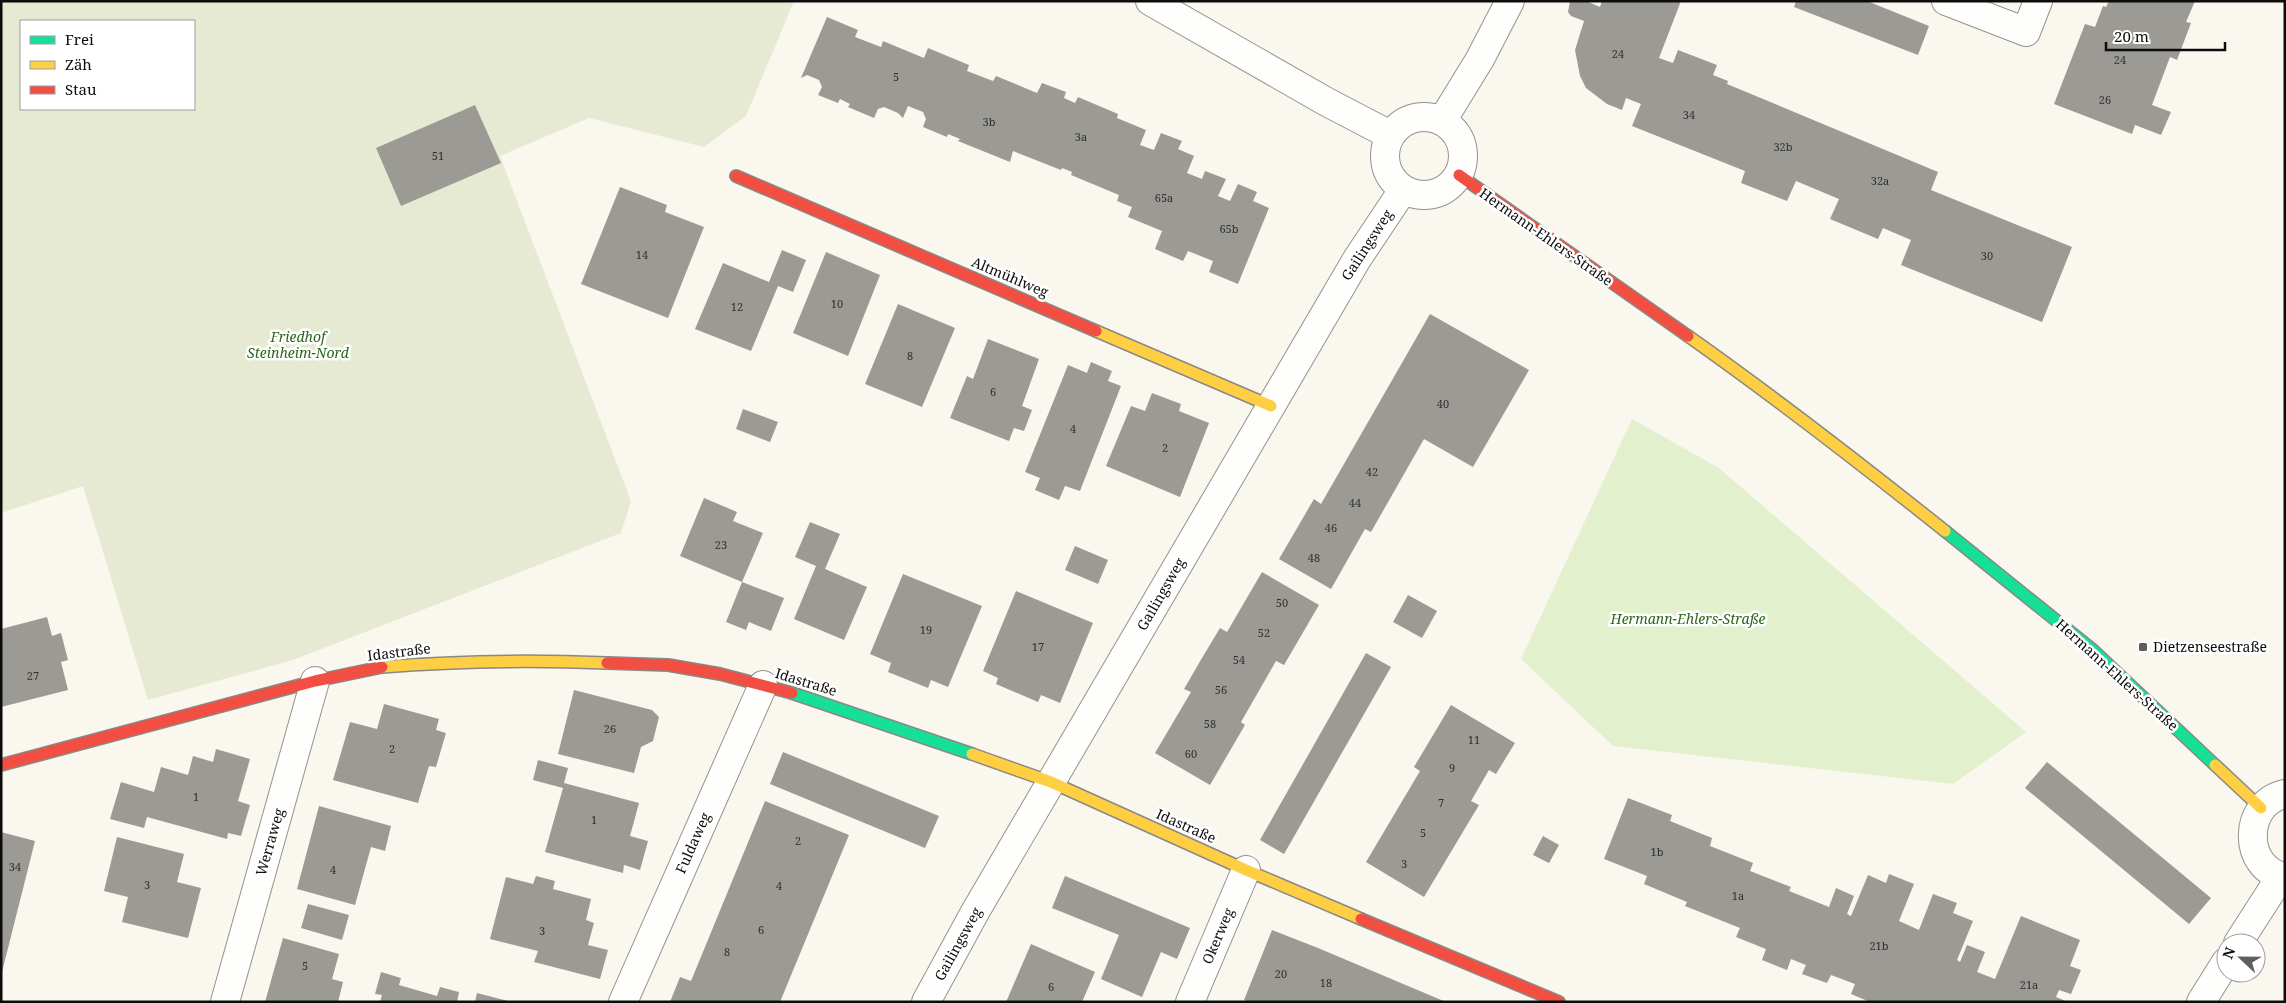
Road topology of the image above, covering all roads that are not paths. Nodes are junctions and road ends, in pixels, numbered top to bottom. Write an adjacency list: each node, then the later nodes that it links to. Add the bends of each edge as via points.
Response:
1 (1150, 1): 6 (street)
2 (1510, 1): 5 (street)
3 (1946, 1): 4 (street, via 2026,32)
4 (2038, 1)
5 (1442, 121): 6 (street, via 1419,116 1408,120); 7 (street, via 1460,139 1463,162)
6 (1390, 135): 9 (street, via 1384,159 1393,182)
7 (1459, 175): 9 (street, via 1451,185 1428,196); 16 (street, Hermann-Ehlers-Straße, via 1740,373 1862,465 2094,651)
8 (736, 176): 10 (street, Altmühlweg)
9 (1403, 190): 10 (street, Gailingsweg, via 1357,259)
10 (1272, 406): 14 (street, Gailingsweg)
11 (315, 681): 12 (street, Idastraße, via 376,668 435,662 566,661 668,665); 13 (street, Idastraße); 21 (street, Werraweg)
12 (763, 685): 14 (street, Idastraße, via 805,696); 22 (street, Fuldaweg)
13 (1, 766)
14 (1051, 782): 17 (street, Idastraße); 23 (street, Gailingsweg)
15 (2285, 794): 16 (street)
16 (2261, 808): 18 (street, via 2252,830 2254,847 2261,863)
17 (1246, 870): 24 (street, Okerweg); 25 (street, Idastraße)
18 (2283, 877): 19 (street)
19 (2245, 933)
20 (2216, 978): 26 (street)
21 (225, 1002)
22 (623, 1002)
23 (926, 1002)
24 (1190, 1002)
25 (1558, 1002)
26 (2201, 1002)

